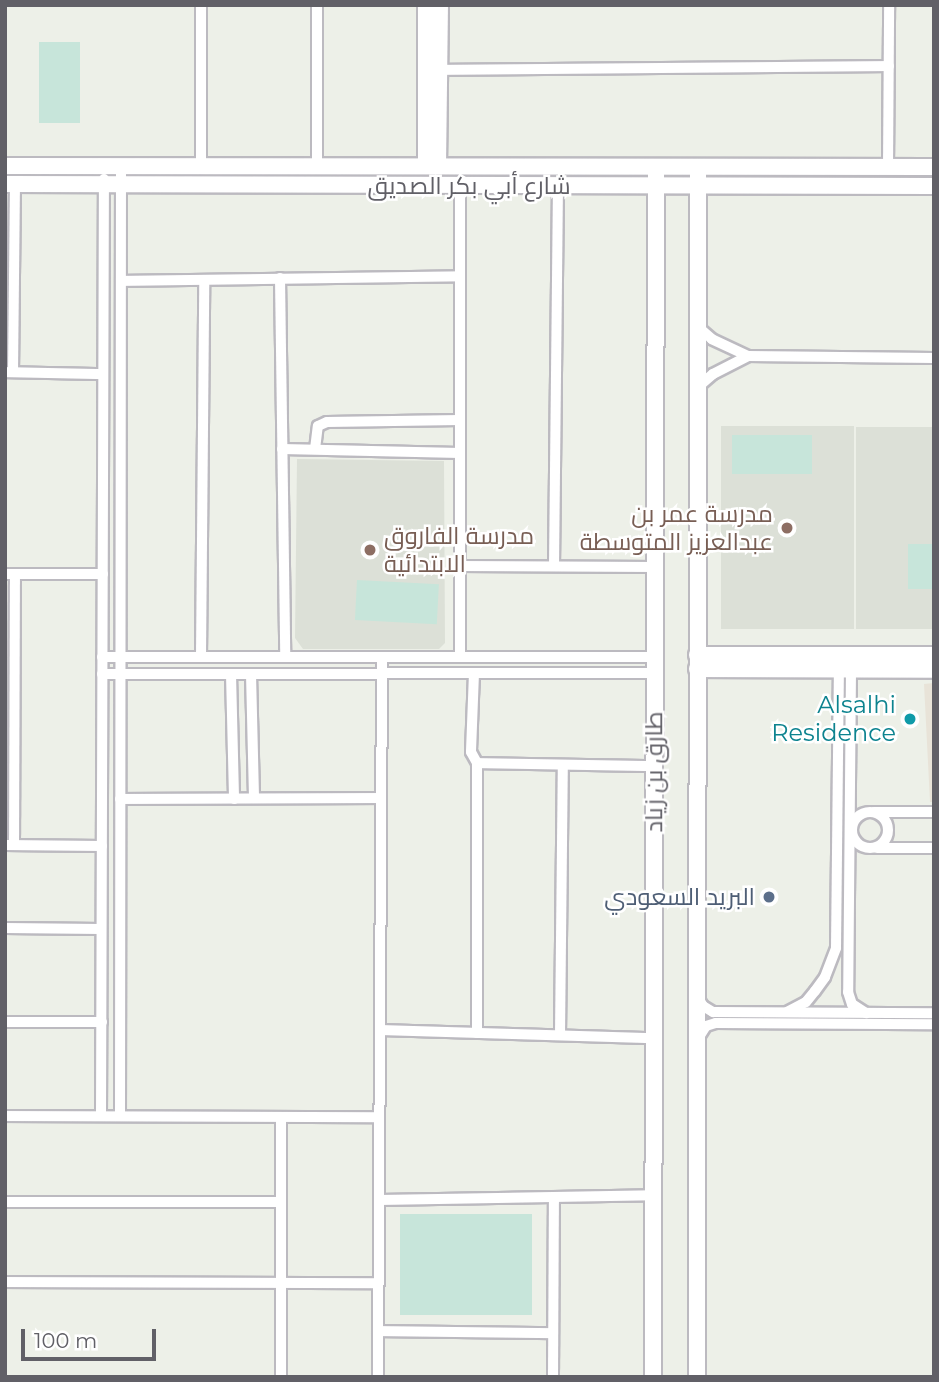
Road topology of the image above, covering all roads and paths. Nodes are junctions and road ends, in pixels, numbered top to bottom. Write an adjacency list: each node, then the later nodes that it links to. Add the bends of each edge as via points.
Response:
1 (201, 5): 11 (street)
2 (317, 5): 12 (street)
3 (426, 5): 7 (street)
4 (440, 5): 7 (street)
5 (889, 5): 6 (street)
6 (889, 66): 7 (street); 16 (street)
7 (433, 70): 13 (street)
8 (5, 166): 9 (street, شارع أبي بكر الصديق)
9 (104, 166): 10 (street, شارع أبي بكر الصديق); 19 (street)
10 (121, 166): 11 (street, شارع أبي بكر الصديق); 20 (street)
11 (201, 166): 12 (street, شارع أبي بكر الصديق)
12 (317, 166): 13 (street, شارع أبي بكر الصديق)
13 (432, 166): 14 (street, شارع أبي بكر الصديق)
14 (656, 167): 15 (street, شارع أبي بكر الصديق); 23 (street, طارق بن زياد)
15 (698, 167): 16 (street, شارع أبي بكر الصديق); 24 (street, طارق بن زياد)
16 (888, 167): 17 (street, شارع أبي بكر الصديق)
17 (934, 167)
18 (10, 184): 19 (street, شارع أبي بكر الصديق); 27 (street)
19 (104, 184): 20 (street, شارع أبي بكر الصديق); 35 (street)
20 (121, 185): 21 (street, شارع أبي بكر الصديق); 30 (street)
21 (460, 186): 22 (street, شارع أبي بكر الصديق); 26 (street)
22 (558, 186): 23 (street, شارع أبي بكر الصديق); 42 (street)
23 (656, 186): 24 (street, شارع أبي بكر الصديق); 43 (street, طارق بن زياد)
24 (698, 186): 25 (street, شارع أبي بكر الصديق); 31 (street, طارق بن زياد)
25 (934, 186)
26 (460, 276): 28 (street); 37 (street)
27 (10, 277): 34 (street)
28 (280, 278): 29 (street); 38 (street)
29 (204, 279): 30 (street); 49 (street)
30 (121, 281): 48 (street)
31 (698, 327): 32 (street); 36 (street, طارق بن زياد)
32 (748, 356): 33 (street); 36 (street)
33 (934, 358)
34 (9, 372): 35 (street)
35 (103, 374): 45 (street)
36 (698, 387): 53 (street, طارق بن زياد)
37 (460, 420): 39 (street, via 327,422 318,426); 40 (street)
38 (282, 449): 39 (street); 50 (street)
39 (316, 449): 40 (street)
40 (460, 453): 41 (street)
41 (460, 566): 42 (street); 52 (street)
42 (554, 566): 43 (street)
43 (655, 567): 54 (street, طارق بن زياد)
44 (10, 574): 45 (street); 74 (street)
45 (103, 574): 47 (street)
46 (934, 655): 53 (street)
47 (102, 657): 48 (street); 59 (street)
48 (121, 657): 49 (street); 60 (street)
49 (201, 657): 50 (street)
50 (285, 657): 51 (street)
51 (382, 657): 52 (street); 57 (street)
52 (460, 657): 54 (street)
53 (698, 662): 55 (street); 81 (street, طارق بن زياد)
54 (654, 665): 58 (street); 65 (street, طارق بن زياد)
55 (845, 670): 56 (street); 72 (street); 73 (street)
56 (934, 670)
57 (382, 673): 58 (street); 62 (street); 66 (street)
58 (474, 673): 63 (street, via 471,752)
59 (102, 674): 60 (street); 76 (street)
60 (120, 674): 61 (street); 67 (street)
61 (231, 674): 62 (street); 68 (street)
62 (251, 674): 69 (street)
63 (477, 764): 64 (street); 89 (street)
64 (563, 765): 65 (street); 90 (street)
65 (654, 766): 91 (street, طارق بن زياد)
66 (381, 798): 69 (street); 88 (street)
67 (120, 799): 68 (street); 95 (street)
68 (234, 799): 69 (street)
69 (254, 799)
70 (868, 812): 71 (street); 73 (street); 78 (street, via 880,815 888,825 887,837)
71 (934, 812)
72 (837, 813): 73 (street); 75 (street)
73 (852, 831): 75 (street); 78 (street, via 863,847); 83 (street, via 848,992 852,1004)
74 (9, 845): 76 (street)
75 (837, 845): 82 (street, via 836,947 816,990 806,1002)
76 (102, 846): 80 (street)
77 (934, 848): 78 (street)
78 (874, 849)
79 (5, 928): 80 (street)
80 (101, 929): 86 (street)
81 (697, 996): 82 (street, via 713,1012); 92 (street, طارق بن زياد)
82 (787, 1012): 83 (street)
83 (866, 1013): 84 (street)
84 (934, 1013)
85 (5, 1022): 86 (street)
86 (102, 1022): 94 (street)
87 (934, 1024): 92 (street, via 716,1023 706,1026)
88 (380, 1030): 89 (street); 97 (street)
89 (477, 1033): 90 (street)
90 (561, 1035): 91 (street)
91 (654, 1038): 98 (street, طارق بن زياد)
92 (697, 1043): 112 (street, طارق بن زياد)
93 (5, 1116): 94 (street)
94 (101, 1116): 95 (street)
95 (120, 1116): 96 (street)
96 (281, 1117): 97 (street); 102 (street)
97 (379, 1117): 100 (street)
98 (653, 1195): 99 (street); 111 (street, طارق بن زياد)
99 (554, 1197): 100 (street); 107 (street)
100 (379, 1200): 105 (street)
101 (5, 1202): 102 (street)
102 (281, 1202): 104 (street)
103 (5, 1282): 104 (street)
104 (281, 1283): 105 (street); 108 (street)
105 (378, 1283): 106 (street)
106 (378, 1331): 107 (street); 109 (street)
107 (553, 1333): 110 (street)
108 (281, 1377)
109 (378, 1377)
110 (553, 1377)
111 (653, 1377)
112 (697, 1377)

